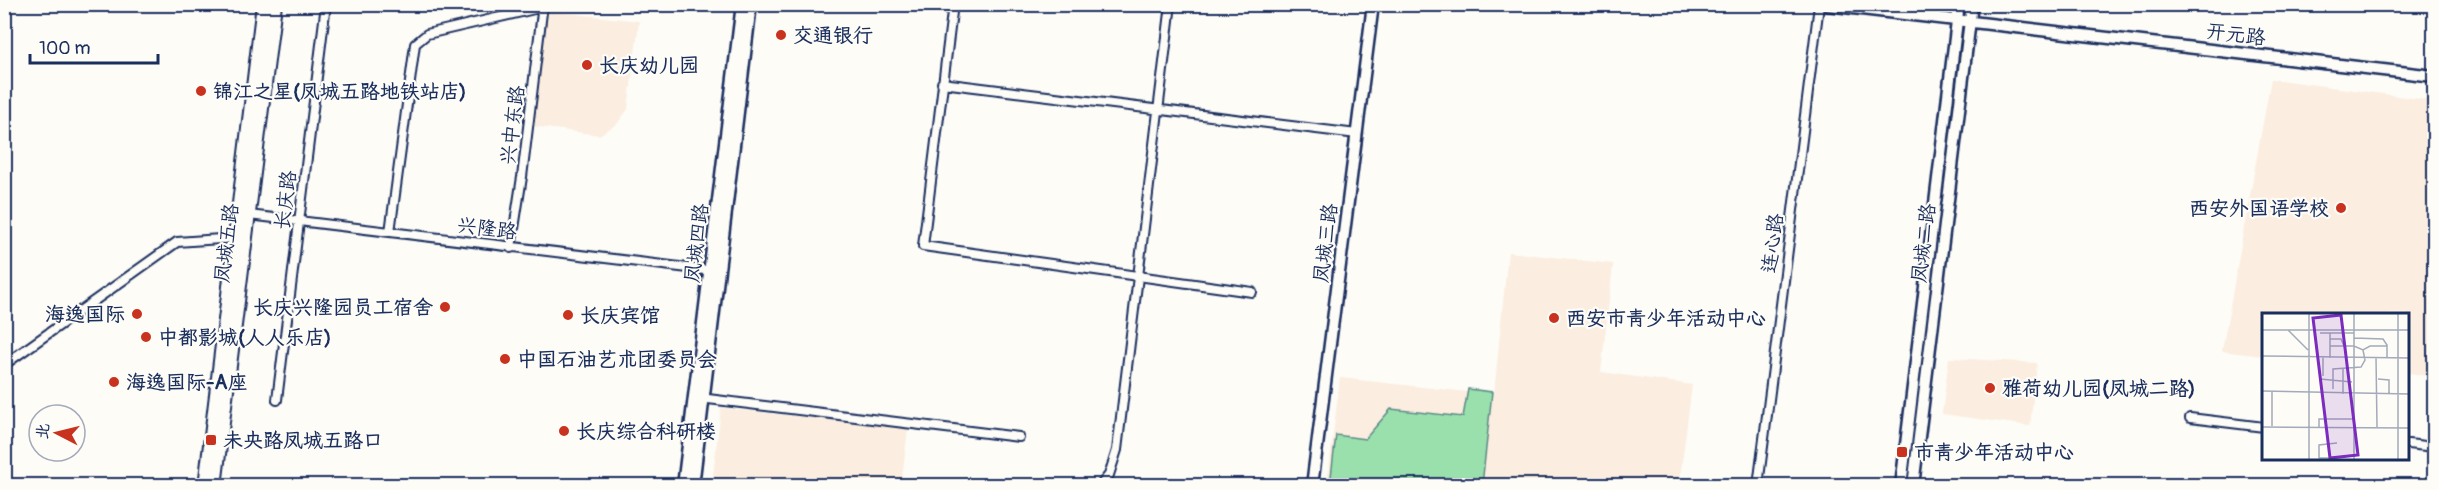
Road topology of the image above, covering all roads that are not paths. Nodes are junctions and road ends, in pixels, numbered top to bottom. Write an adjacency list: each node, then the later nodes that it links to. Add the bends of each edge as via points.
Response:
1 (263, 4): 22 (main road, 凤城五路)
2 (275, 4): 19 (main road, 凤城五路)
3 (326, 4): 20 (street, 长庆路)
4 (742, 4): 24 (street, 凤城四路)
5 (751, 4): 24 (street, 凤城四路)
6 (953, 4): 16 (street)
7 (1171, 4): 17 (street)
8 (1373, 4): 18 (street, 凤城三路)
9 (1959, 4): 13 (street, 凤城二路)
10 (1972, 4): 14 (street, 凤城二路)
11 (1819, 5): 13 (street, 开元路); 41 (street, 连心路)
12 (543, 6): 21 (street, via 427,34 415,44); 23 (street, 兴中东路)
13 (1958, 20): 14 (street, 开元路); 42 (street, 凤城二路)
14 (1970, 22): 15 (street, 开元路); 43 (street, 凤城二路)
15 (2434, 76)
16 (942, 83): 17 (street); 25 (street, via 923,246)
17 (1158, 109): 18 (street); 25 (street)
18 (1357, 134): 40 (street, 凤城三路)
19 (249, 215): 20 (street, 兴隆路); 36 (main road, 凤城五路)
20 (299, 222): 21 (street, 兴隆路); 29 (street, 长庆路)
21 (390, 232): 23 (street, 兴隆路)
22 (235, 238): 27 (street, via 177,242); 35 (main road, 凤城五路)
23 (511, 248): 24 (street, 兴隆路)
24 (716, 272): 28 (street, 凤城四路)
25 (1138, 275): 26 (street); 39 (street, via 1117,450 1109,475)
26 (1252, 292)
27 (8, 363)
28 (700, 398): 32 (street); 37 (street, 凤城四路); 38 (street, 凤城四路)
29 (277, 400)
30 (2190, 418): 31 (street)
31 (2262, 427)
32 (1019, 436)
33 (2409, 444): 34 (street)
34 (2434, 447)
35 (206, 486)
36 (215, 486)
37 (683, 486)
38 (693, 486)
39 (1100, 486)
40 (1312, 486)
41 (1758, 486)
42 (1901, 486)
43 (1913, 486)

